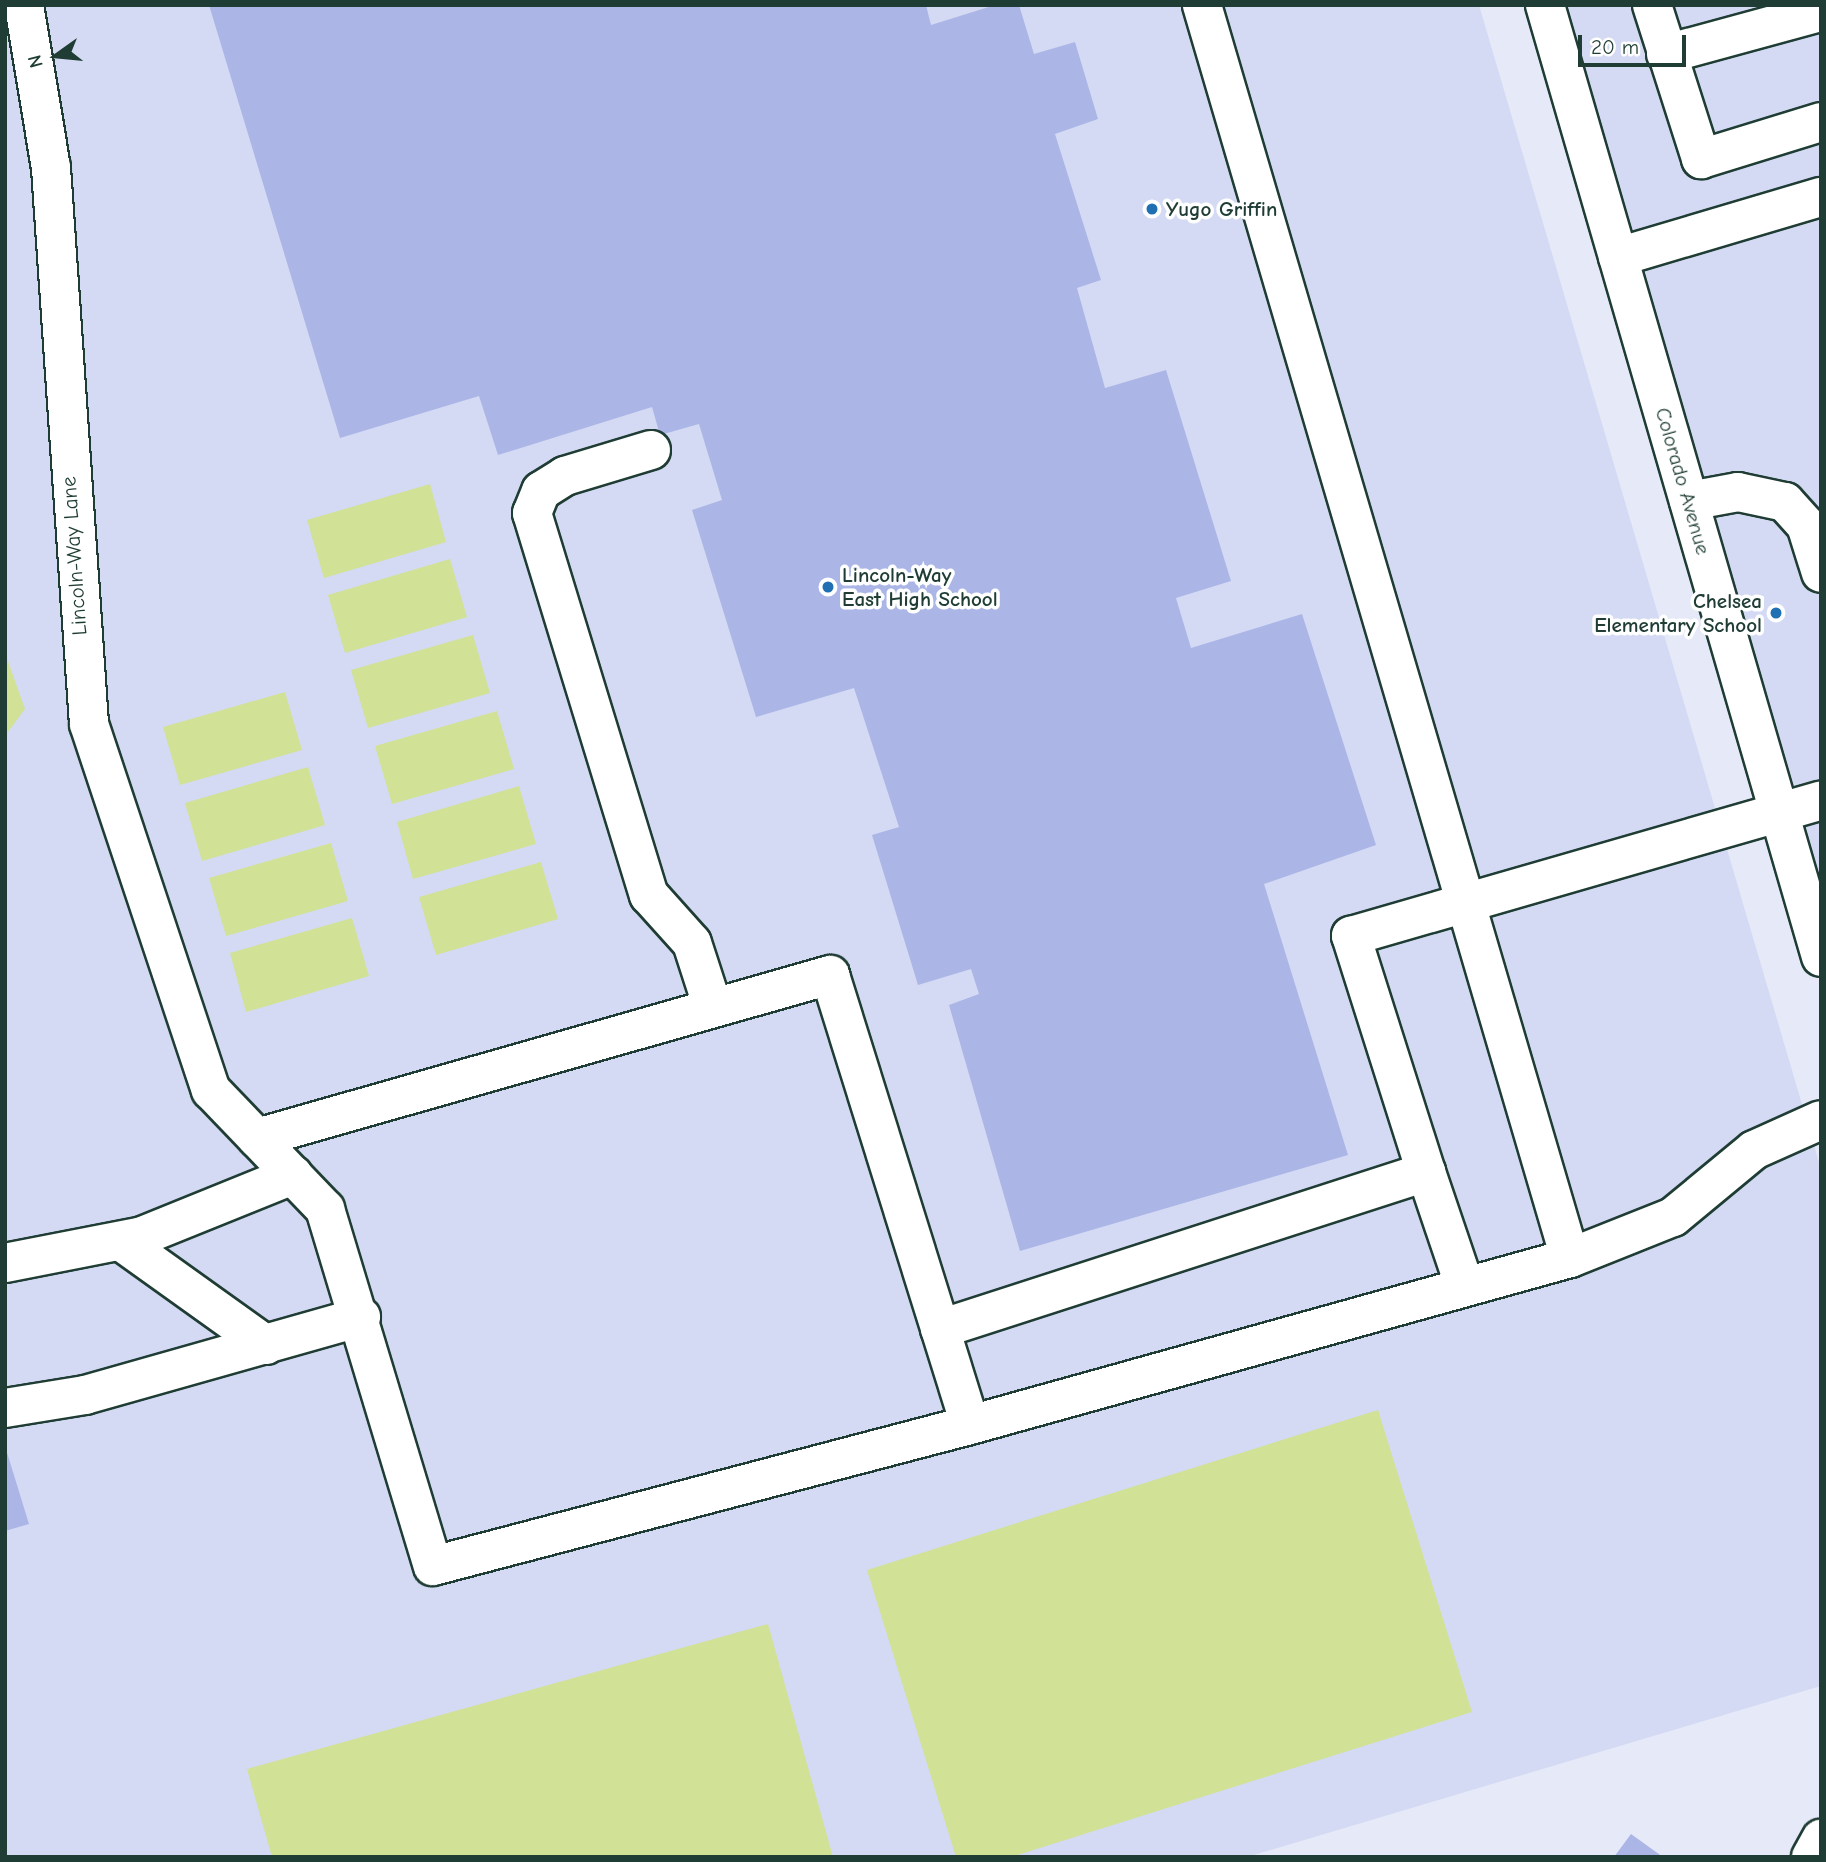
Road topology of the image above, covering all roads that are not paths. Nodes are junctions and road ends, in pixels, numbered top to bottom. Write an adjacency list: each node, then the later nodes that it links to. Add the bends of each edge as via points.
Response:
1 (24, 5): 19 (street, Lincoln-Way Lane, via 51,168 89,724 211,1090)
2 (1202, 5): 15 (street)
3 (1545, 5): 9 (street, Colorado Avenue)
4 (1652, 5): 6 (street)
5 (1821, 12): 6 (street)
6 (1666, 54): 7 (street, via 1701,159)
7 (1821, 122)
8 (1821, 197): 9 (street)
9 (1618, 257): 11 (street, Colorado Avenue)
10 (651, 450): 17 (street, via 565,476 541,491 532,513 649,895 692,943)
11 (1689, 501): 12 (street, via 1738,492 1785,502 1806,525); 14 (street, Colorado Avenue)
12 (1821, 573)
13 (1821, 800): 14 (street)
14 (1779, 811): 15 (street); 16 (street, Colorado Avenue)
15 (1468, 906): 20 (street, via 1351,936); 23 (street)
16 (1821, 957)
17 (713, 1008): 19 (street); 27 (street, via 830,975)
18 (1821, 1120): 23 (street, via 1754,1150 1673,1217)
19 (257, 1138): 21 (street)
20 (1426, 1172): 25 (street); 27 (street)
21 (293, 1175): 22 (street); 26 (street, via 325,1209)
22 (122, 1242): 24 (street); 28 (street)
23 (1570, 1258): 25 (street)
24 (5, 1263)
25 (1465, 1287): 30 (street)
26 (361, 1317): 28 (street); 30 (street, via 433,1566)
27 (940, 1329): 30 (street)
28 (266, 1345): 29 (street, via 85,1395)
29 (5, 1408)
30 (970, 1425)
31 (1821, 1839): 32 (street)
32 (1811, 1857)

